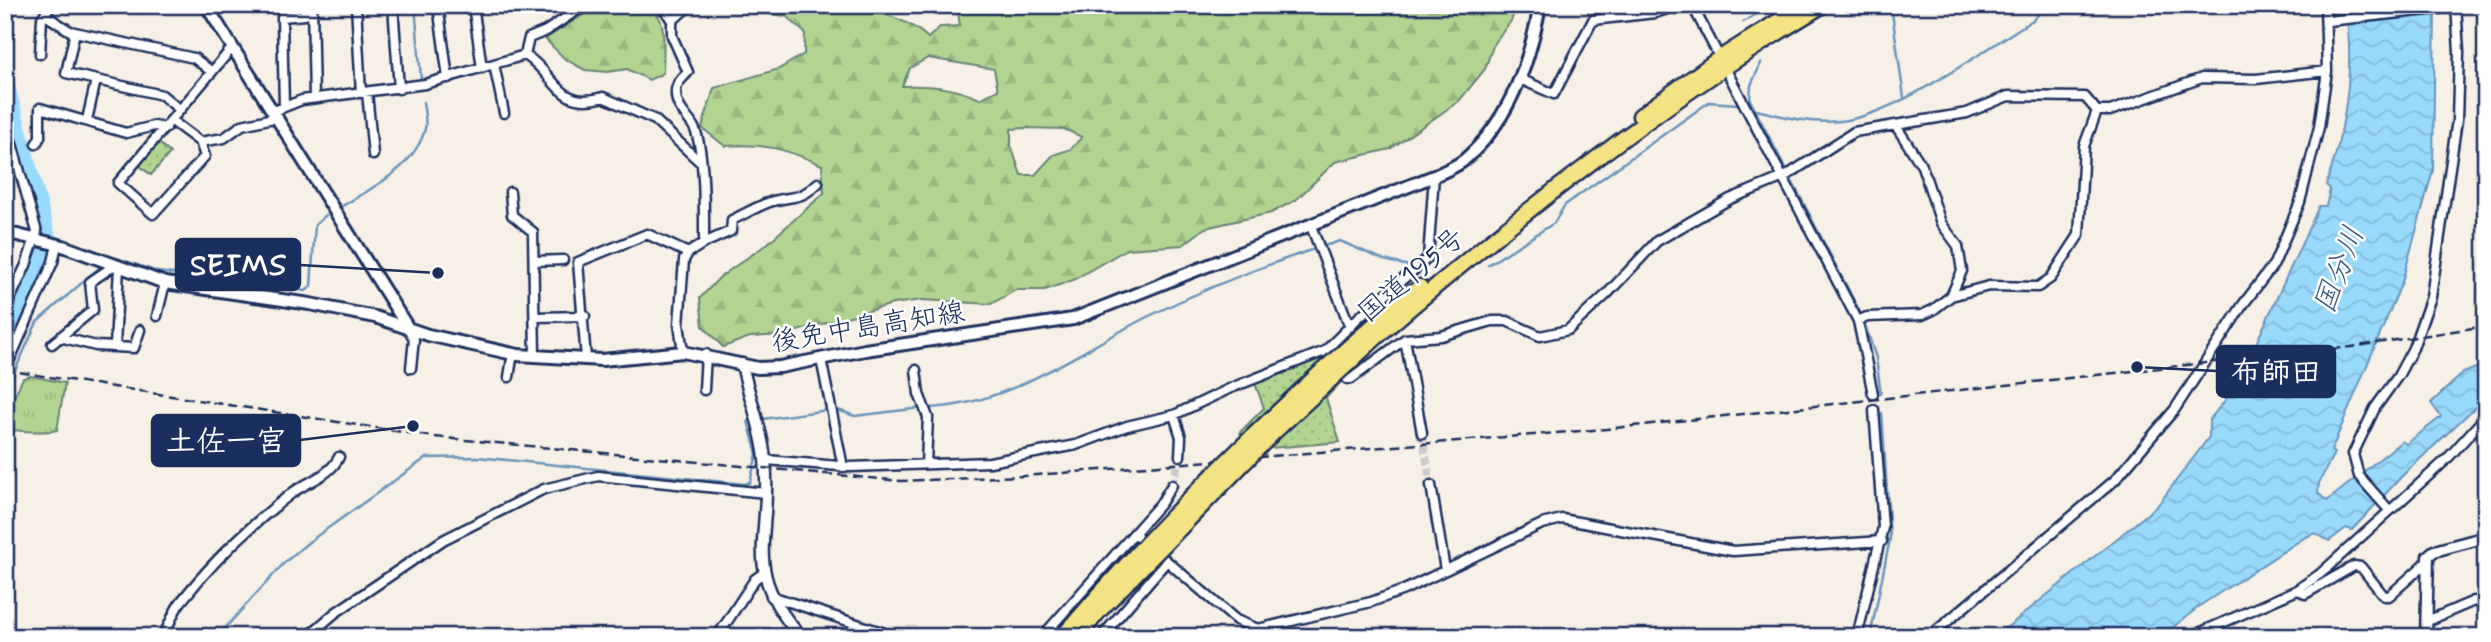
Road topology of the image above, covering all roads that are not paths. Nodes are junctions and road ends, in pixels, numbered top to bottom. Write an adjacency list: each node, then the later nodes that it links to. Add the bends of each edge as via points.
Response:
1 (51, 5): 19 (street)
2 (206, 5): 23 (main road)
3 (305, 5): 39 (street, via 305,15 282,17)
4 (312, 5): 36 (street)
5 (356, 5): 35 (street)
6 (393, 5): 34 (street)
7 (438, 5): 31 (street)
8 (473, 5): 28 (street)
9 (585, 5): 25 (street, via 529,38)
10 (662, 5): 20 (street)
11 (690, 5): 20 (street)
12 (1540, 5): 32 (main road, 後免中島高知線)
13 (1679, 5): 32 (street, via 1655,13 1593,19 1554,94)
14 (1692, 5): 27 (street)
15 (1804, 5): 27 (highway, 国道195号)
16 (1823, 5): 27 (highway, 国道195号)
17 (2325, 5): 21 (street)
18 (2456, 6): 21 (street); 102 (street, via 2459,94 2437,265 2413,348 2353,454 2359,476)
19 (45, 15): 22 (street); 24 (street)
20 (672, 21): 48 (street, via 672,36 688,72 677,84 676,99 696,130)
21 (2331, 22): 29 (street)
22 (75, 32): 30 (street, via 194,58); 33 (street, via 66,73)
23 (232, 48): 30 (street); 39 (main road)
24 (40, 54)
25 (525, 55): 26 (street); 48 (street, via 572,99 585,102 603,97 654,120)
26 (494, 64): 28 (street); 40 (street)
27 (1723, 64): 49 (street); 112 (highway, 国道195号, bridge, via 1378,329)
28 (482, 68): 31 (street)
29 (2328, 71): 38 (street, via 2256,79 2202,78 2110,111); 125 (street, via 2300,202 2274,264 2175,409 2115,480)
30 (212, 72): 37 (street)
31 (448, 78): 34 (street)
32 (1520, 79): 50 (main road, 後免中島高知線, via 1489,132 1462,162)
33 (96, 80): 37 (street, via 162,95); 42 (street)
34 (399, 89): 35 (street)
35 (364, 92): 36 (street); 47 (street)
36 (314, 98): 39 (street)
37 (180, 110): 43 (street)
38 (2097, 111): 44 (street, via 2085,97 2008,96 1967,113); 63 (street, via 2084,146 2079,235 2051,278 2038,287 1989,286)
39 (279, 112): 45 (street, via 242,125 224,138); 70 (main road)
40 (504, 113)
41 (5, 119): 55 (street)
42 (87, 120): 43 (street, via 126,133); 46 (street, via 40,108)
43 (169, 125): 45 (street); 45 (street, via 118,183 153,214 205,156)
44 (1896, 126): 49 (street, via 1848,134); 63 (street, via 1923,166 1941,223 1958,246 1962,271)
45 (200, 142)
46 (36, 144)
47 (373, 155)
48 (699, 161): 56 (street)
49 (1787, 175): 68 (street); 73 (street, via 1730,199 1657,241 1567,330 1540,336 1507,321 1492,321)
50 (1434, 176): 53 (main road, 後免中島高知線); 69 (street, via 1428,258)
51 (818, 183): 56 (street, via 806,195 775,201 732,220 731,231)
52 (510, 191): 60 (street, via 512,215 533,232)
53 (1311, 226): 69 (street); 82 (main road, 後免中島高知線, via 1073,319)
54 (5, 232): 55 (main road, 後免中島高知線)
55 (38, 239): 57 (main road, 後免中島高知線); 64 (street)
56 (704, 243): 58 (street)
57 (57, 245): 61 (main road, 後免中島高知線); 86 (street)
58 (688, 253): 65 (street, via 647,234 578,262); 77 (street, via 678,324)
59 (563, 260): 60 (street)
60 (534, 261): 67 (street)
61 (117, 266): 62 (main road, 後免中島高知線); 72 (street, via 90,282 93,310); 75 (street)
62 (165, 283): 66 (street); 70 (main road, 後免中島高知線, via 310,304)
63 (1951, 296): 68 (street, via 1922,315)
64 (5, 310)
65 (585, 316): 67 (street); 81 (street)
66 (157, 317)
67 (535, 317): 80 (street)
68 (1862, 319): 89 (street)
69 (1350, 327): 76 (street)
70 (408, 328): 78 (main road, 後免中島高知線); 84 (street, via 414,339)
71 (140, 330): 75 (street, via 134,348)
72 (60, 337): 74 (street); 75 (street)
73 (1405, 339): 76 (street, via 1351,379); 93 (street)
74 (52, 344)
75 (115, 346)
76 (1325, 351): 91 (street)
77 (683, 352): 79 (main road, 後免中島高知線); 81 (main road, 後免中島高知線)
78 (513, 354): 80 (main road, 後免中島高知線); 87 (street)
79 (706, 354): 83 (main road, 後免中島高知線); 88 (street)
80 (535, 357): 81 (main road, 後免中島高知線)
81 (586, 359)
82 (821, 359): 83 (main road, 後免中島高知線, via 780,367); 98 (street)
83 (741, 364): 96 (street)
84 (411, 368)
85 (916, 370): 97 (street, via 928,417)
86 (5, 371)
87 (509, 377)
88 (704, 390)
89 (1873, 394)
90 (1874, 410): 105 (street)
91 (1174, 415): 94 (street, via 1181,437); 97 (street, via 1047,452 990,462)
92 (2486, 416): 102 (street, via 2447,458)
93 (1422, 433)
94 (1180, 456)
95 (339, 457): 115 (street, via 334,468 294,491 209,567 177,607)
96 (765, 460): 98 (street); 101 (street)
97 (926, 464): 98 (street)
98 (843, 467)
99 (1172, 485): 103 (street)
100 (1431, 485): 108 (street)
101 (766, 493): 109 (street); 116 (street, via 598,476 544,489 443,540)
102 (2387, 507): 110 (street, via 2329,567)
103 (1134, 533): 106 (street); 120 (street)
104 (2486, 537): 107 (street, via 2434,551)
105 (1882, 541): 108 (street, via 1733,551 1562,519); 124 (street)
106 (1167, 561): 108 (street, via 1236,620 1258,629 1371,602); 123 (street)
107 (2428, 561): 110 (street, via 2389,596 2384,596 2361,567 2354,566 2305,594); 114 (street)
108 (1445, 570)
109 (762, 574): 111 (street); 117 (street)
110 (2298, 589): 126 (street)
111 (771, 596): 118 (street); 119 (street)
112 (1095, 608): 121 (highway, 国道195号); 122 (highway, 国道195号)
113 (2486, 614): 114 (street, via 2482,604 2474,601)
114 (2427, 621): 127 (street)
115 (162, 637)
116 (307, 637)
117 (717, 637)
118 (801, 637)
119 (898, 637)
120 (1042, 637)
121 (1062, 637)
122 (1077, 637)
123 (1101, 637)
124 (1857, 637)
125 (1929, 637)
126 (2190, 637)
127 (2426, 637)

